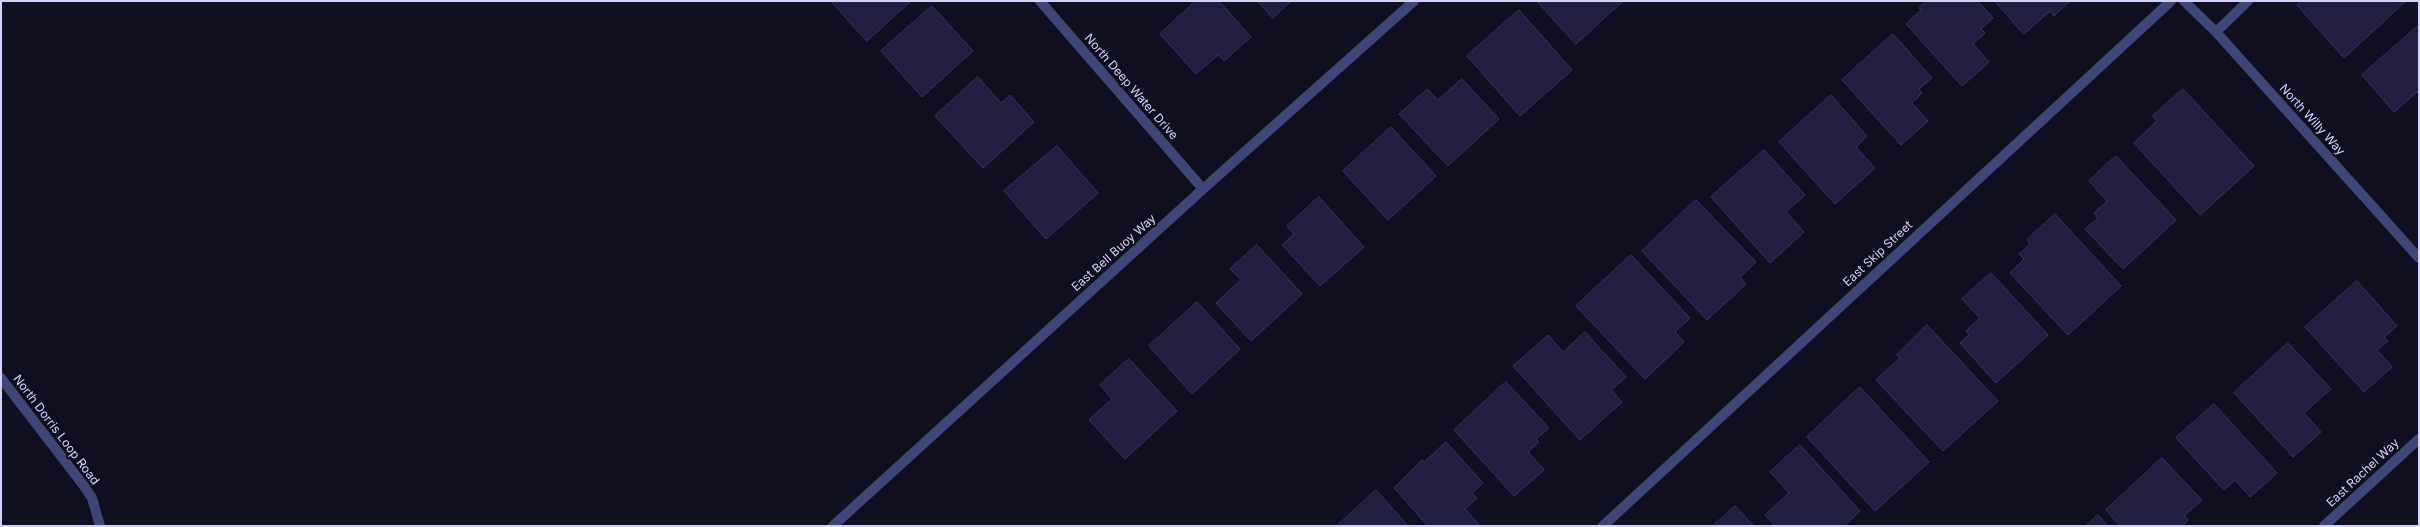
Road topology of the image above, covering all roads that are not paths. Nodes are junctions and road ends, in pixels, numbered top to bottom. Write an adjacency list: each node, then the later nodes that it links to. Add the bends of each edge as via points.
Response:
1 (1040, 1): 7 (street, North Deep Water Drive)
2 (1414, 1): 7 (street, East Bell Buoy Way)
3 (2170, 1): 13 (street, East Skip Street)
4 (2184, 1): 6 (street, North Willy Way)
5 (2248, 1): 6 (street)
6 (2216, 32): 8 (street, North Willy Way)
7 (1203, 189): 12 (street, East Bell Buoy Way)
8 (2419, 258)
9 (1, 378): 11 (street, North Dorris Loop Road, via 84,486)
10 (2419, 439): 14 (street, East Rachel Way)
11 (100, 526)
12 (833, 526)
13 (1603, 526)
14 (2324, 526)

